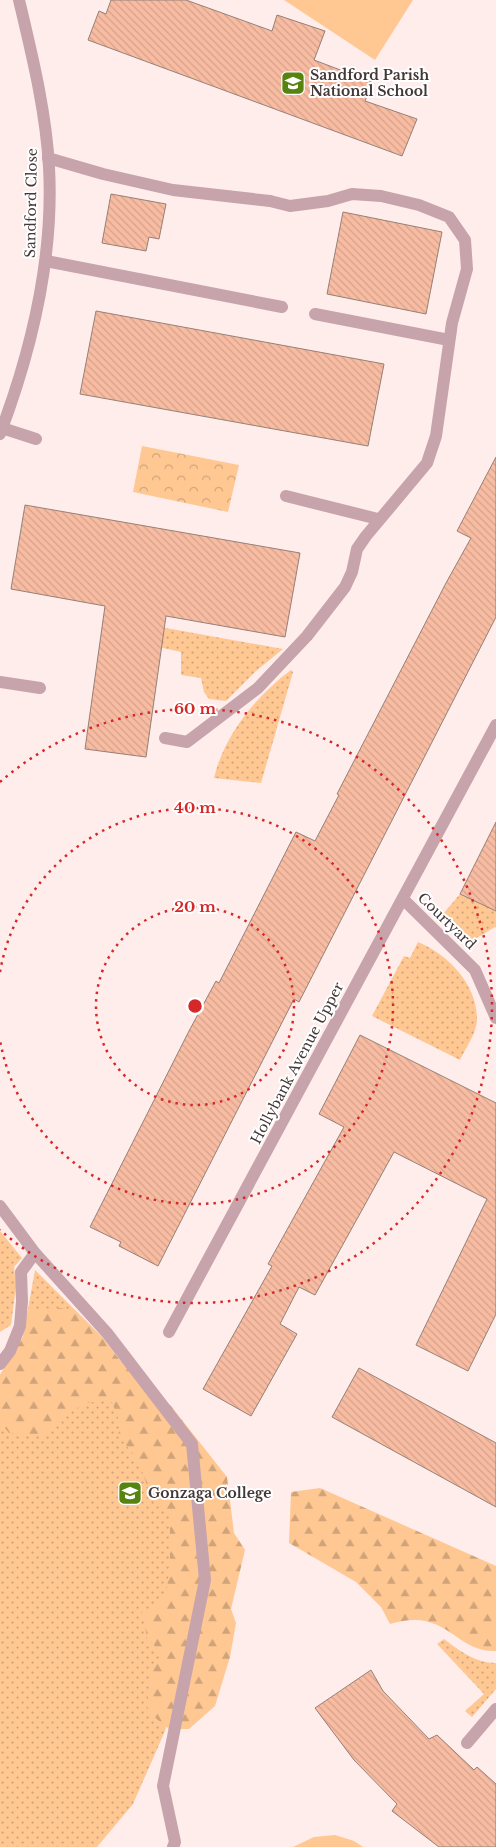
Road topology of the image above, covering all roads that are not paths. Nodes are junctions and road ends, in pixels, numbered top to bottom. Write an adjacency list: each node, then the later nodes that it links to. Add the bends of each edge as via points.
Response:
1 (19, 0): 2 (street, Sandford Close, via 43,111)
2 (48, 158): 3 (street, Sandford Close); 6 (street, via 173,190 290,206 352,194 381,196 419,205 448,217 465,240 467,269)
3 (46, 261): 4 (street); 7 (street, Sandford Close, via 40,300)
4 (282, 307)
5 (315, 314): 6 (street)
6 (449, 340): 10 (street, via 436,436 427,463)
7 (1, 431): 8 (street)
8 (36, 439)
9 (286, 496): 10 (street)
10 (378, 519): 14 (street, via 357,549 345,587 307,636 258,688 187,742)
11 (0, 682): 12 (street)
12 (40, 688)
13 (496, 725): 15 (street, Hollybank Avenue Upper)
14 (165, 738)
15 (403, 899): 16 (street, Courtyard, via 475,970); 19 (street, Hollybank Avenue Upper)
16 (496, 1018)
17 (0, 1206): 18 (street)
18 (35, 1253): 20 (street, via 21,1272 20,1326 10,1351); 23 (street, via 107,1333 192,1444 206,1580 163,1786)
19 (168, 1332)
20 (0, 1364)
21 (496, 1710): 22 (street)
22 (467, 1743)
23 (175, 1845)

